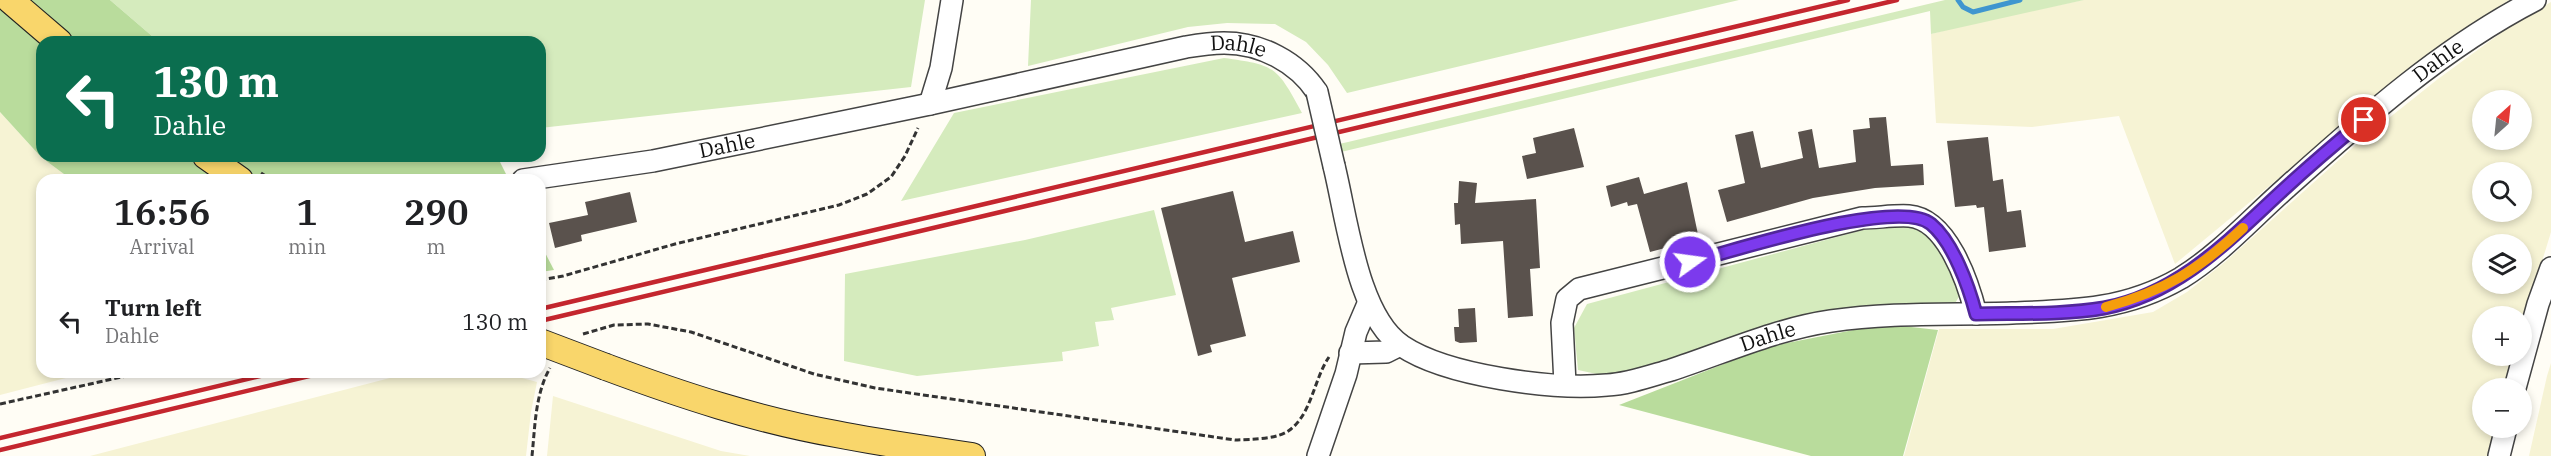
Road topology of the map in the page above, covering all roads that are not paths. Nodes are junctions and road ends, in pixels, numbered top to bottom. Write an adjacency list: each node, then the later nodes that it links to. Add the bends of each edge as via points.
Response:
1 (10, 0): 4 (main road)
2 (952, 0): 5 (street, via 941,68)
3 (2535, 0): 11 (street, Dahle, via 2433,64 2347,134 2220,250 2182,277 2144,297 2104,308)
4 (52, 36)
5 (930, 104): 8 (street, Dahle, via 652,161); 10 (street, Dahle, bridge, via 1186,47 1225,43 1260,48 1307,77 1317,92)
6 (214, 162): 7 (main road)
7 (232, 174)
8 (546, 177)
9 (2551, 268): 15 (street)
10 (1368, 304): 12 (street, Dahle, via 1382,327); 14 (street)
11 (1976, 314): 16 (street, Dahle, via 1829,321 1765,337 1649,377 1608,385); 16 (street, via 1945,239 1930,223 1910,216 1862,218 1579,289 1566,300 1562,323)
12 (1400, 345): 14 (street, via 1386,352); 16 (street, Dahle, via 1447,366 1520,381)
13 (547, 351): 18 (main road, bridge, via 739,411 834,434)
14 (1350, 353): 19 (street)
15 (2518, 378)
16 (1565, 384)
17 (2504, 438): 20 (street)
18 (972, 456)
19 (1318, 456)
20 (2499, 456)

